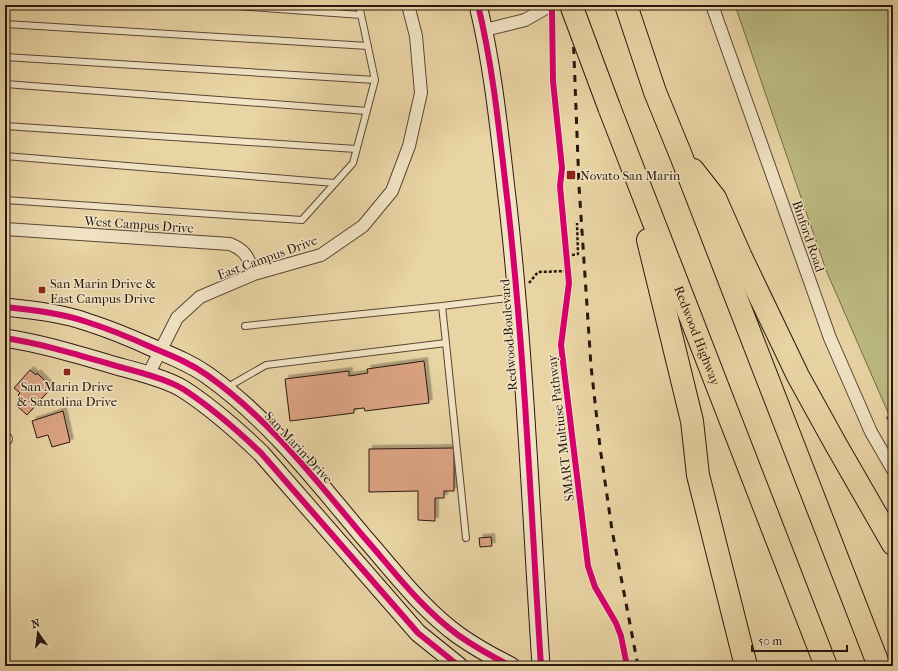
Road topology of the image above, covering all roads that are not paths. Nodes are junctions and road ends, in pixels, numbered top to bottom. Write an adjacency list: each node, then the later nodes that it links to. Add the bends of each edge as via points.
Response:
1 (223, 5): 9 (lane)
2 (359, 5): 9 (lane)
3 (408, 5): 25 (street, East Campus Drive, via 416,36 421,93 409,146 392,191 364,226 321,255)
4 (478, 5): 11 (main road, Redwood Boulevard)
5 (547, 5): 11 (street, via 525,20)
6 (570, 5): 19 (highway, Redwood Highway, bridge)
7 (626, 5): 20 (highway, via 655,92)
8 (712, 5): 35 (street, Binford Road, via 830,338 871,432)
9 (361, 15): 12 (lane)
10 (5, 24): 12 (lane)
11 (485, 30): 26 (main road, Redwood Boulevard, via 504,168)
12 (368, 46): 14 (lane)
13 (5, 57): 14 (lane)
14 (375, 80): 16 (lane)
15 (5, 84): 16 (lane)
16 (367, 111): 18 (lane)
17 (5, 126): 18 (lane)
18 (356, 149): 22 (lane, via 353,163)
19 (627, 153): 38 (highway, via 692,421 698,475); 42 (highway, Redwood Highway)
20 (680, 153): 37 (highway, via 716,198 798,376); 43 (highway)
21 (5, 156): 22 (lane)
22 (335, 183): 23 (lane, via 302,220)
23 (5, 200)
24 (5, 229): 25 (street, West Campus Drive, via 230,244 240,248 247,256)
25 (254, 274): 32 (street, East Campus Drive, via 200,298 177,318)
26 (517, 290): 27 (lane); 41 (main road, Redwood Boulevard)
27 (442, 306): 29 (lane); 31 (lane)
28 (5, 307): 32 (main road, San Marin Drive, via 86,321)
29 (244, 326)
30 (5, 338): 33 (main road, via 71,352)
31 (446, 344): 34 (lane, via 266,364); 36 (lane)
32 (160, 351): 33 (street, East Campus Drive); 34 (main road, San Marin Drive, via 184,361)
33 (148, 375): 39 (main road, via 182,388 261,453 418,634)
34 (224, 389): 40 (main road, San Marin Drive, via 286,446 435,616 458,635)
35 (893, 470)
36 (466, 538)
37 (893, 544)
38 (743, 661)
39 (459, 666)
40 (511, 666)
41 (541, 666)
42 (826, 666)
43 (879, 666)

